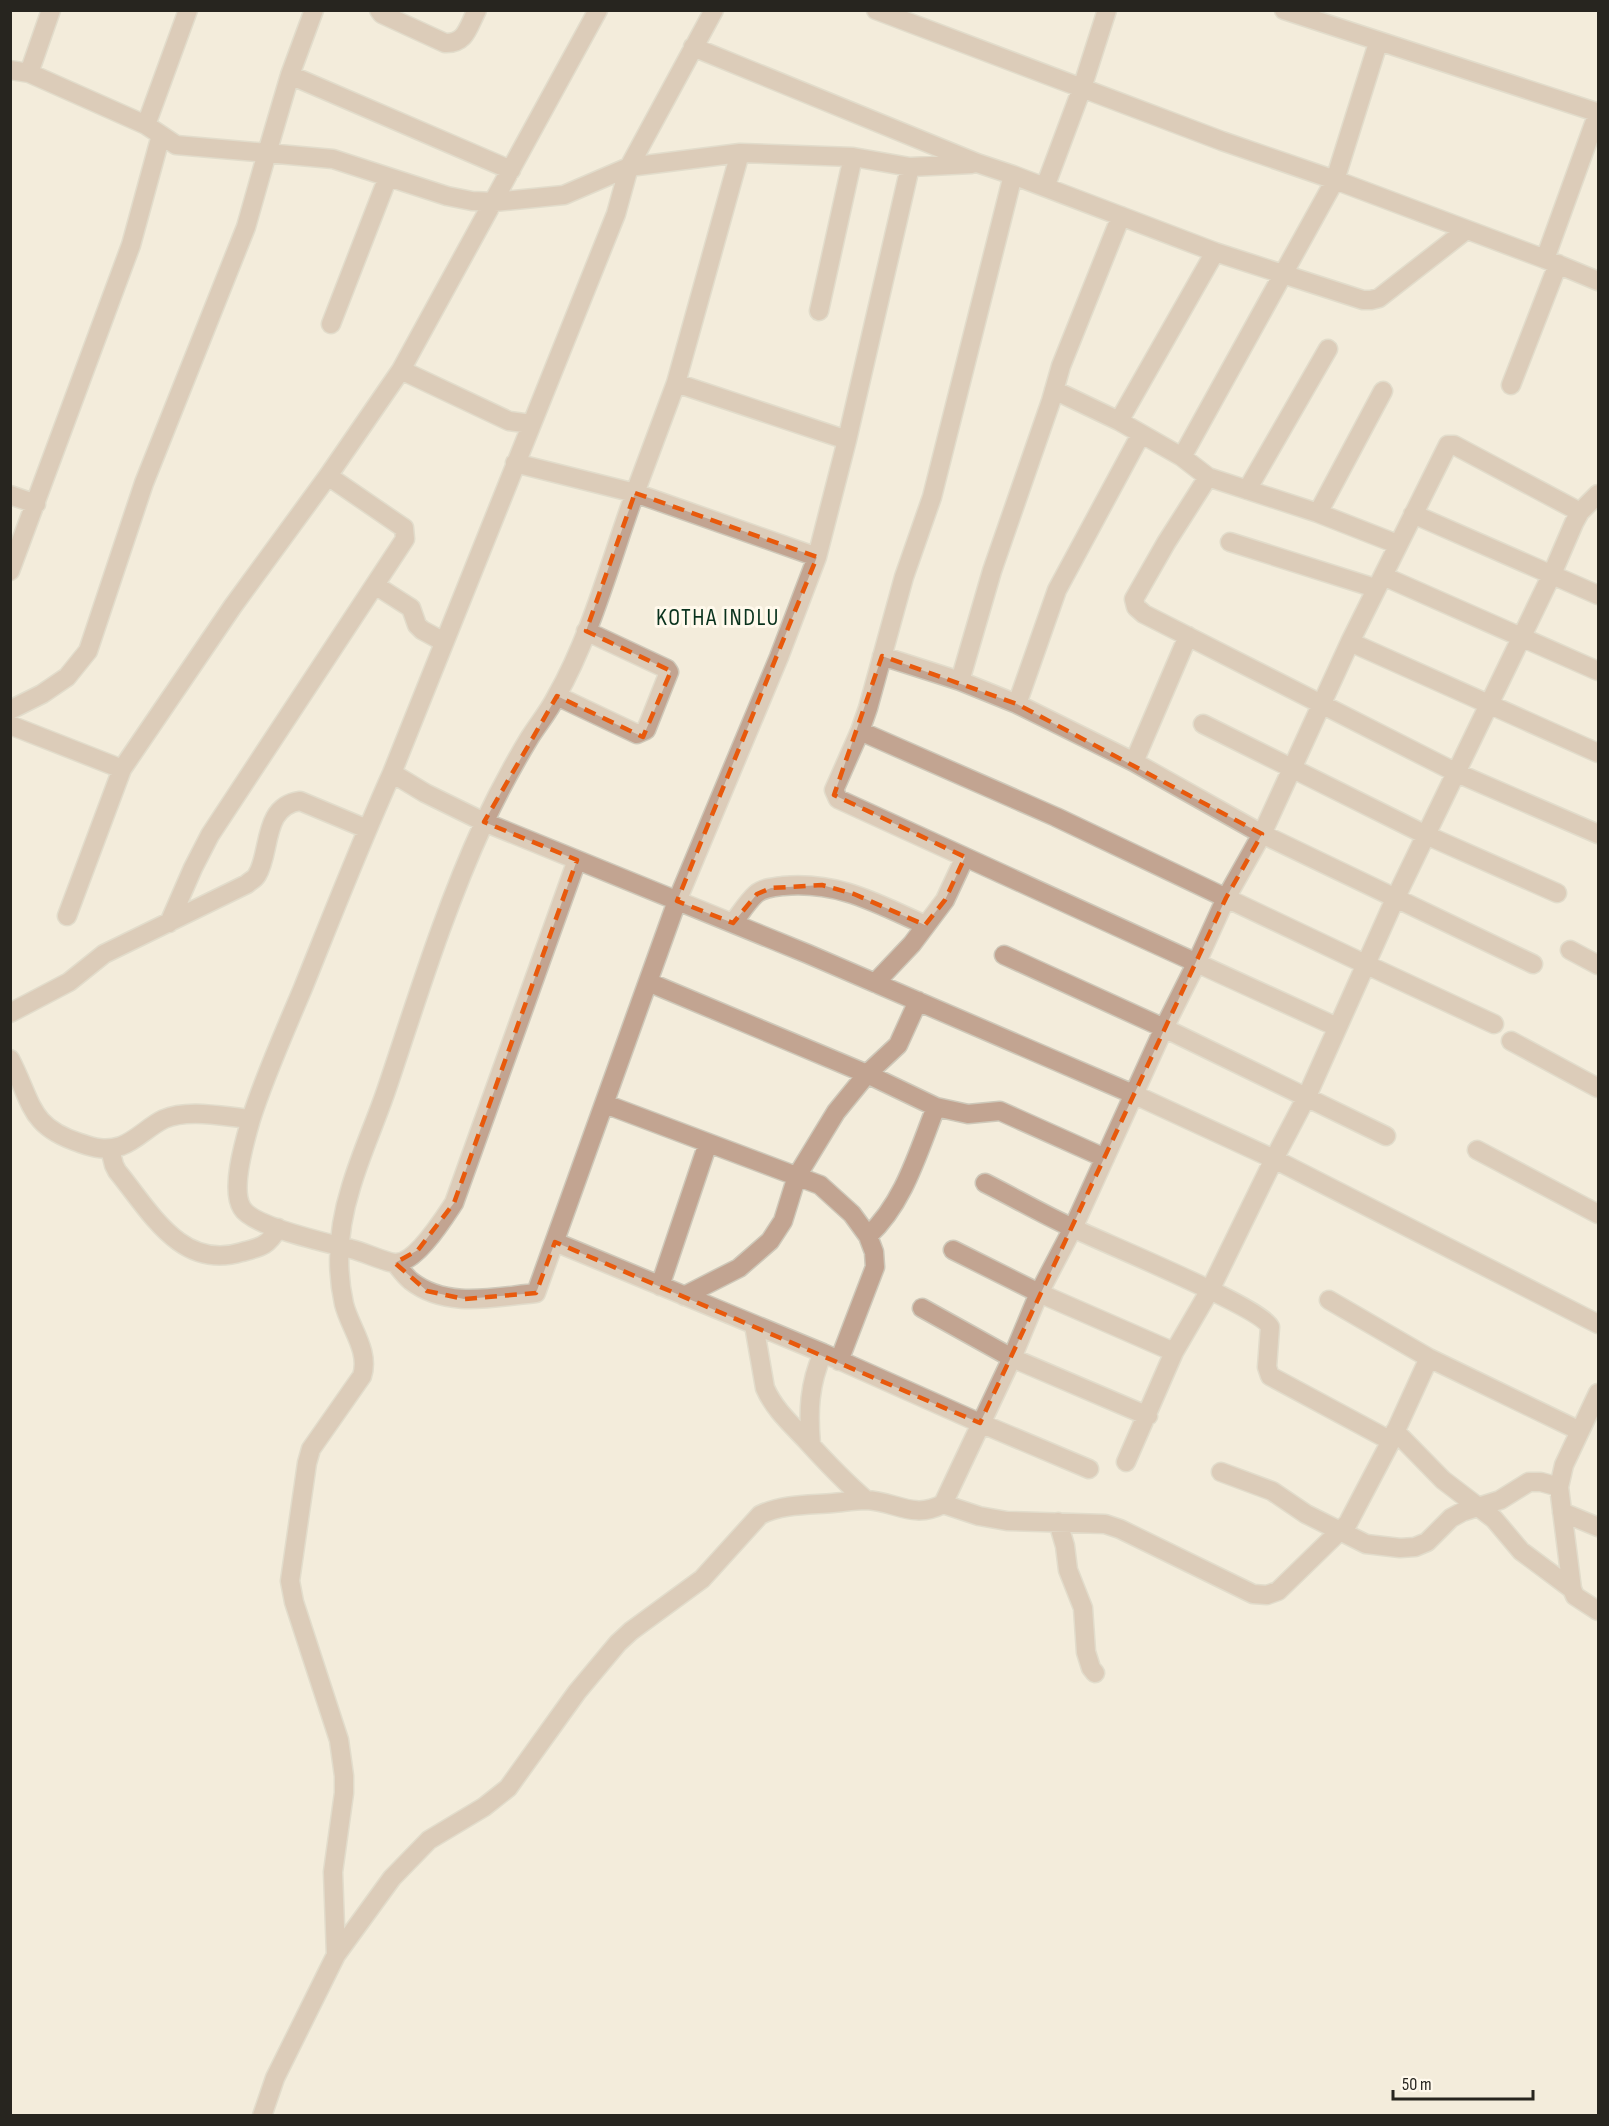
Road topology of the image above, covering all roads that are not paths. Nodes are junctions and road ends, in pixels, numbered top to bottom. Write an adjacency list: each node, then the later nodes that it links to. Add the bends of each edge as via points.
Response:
1 (51, 10): 14 (street)
2 (188, 10): 18 (street)
3 (314, 10): 15 (street)
4 (379, 10): 5 (street, via 445,43 454,43 462,39)
5 (477, 10)
6 (598, 10): 25 (street)
7 (714, 10): 12 (street)
8 (876, 10): 16 (street)
9 (1107, 10): 16 (street)
10 (1284, 10): 11 (street)
11 (1378, 43): 17 (street, via 1586,107); 28 (street)
12 (693, 47): 22 (street); 24 (street)
13 (10, 70): 14 (street)
14 (29, 74): 18 (street)
15 (290, 75): 19 (street); 25 (street)
16 (1082, 88): 28 (street); 29 (street)
17 (1597, 107): 34 (street)
18 (153, 130): 19 (street, via 176,145); 56 (street, via 131,245)
19 (267, 153): 27 (street, via 333,159); 80 (street, via 246,227 144,483 88,651 67,677)
20 (740, 153): 21 (street); 24 (street); 41 (street)
21 (853, 157): 23 (street); 37 (street)
22 (977, 164): 23 (street); 26 (street)
23 (910, 167): 48 (street)
24 (629, 168): 30 (street, via 564,195); 46 (street, via 616,214)
25 (512, 170): 30 (street)
26 (1013, 175): 29 (street); 73 (street, via 932,497)
27 (387, 177): 30 (street, via 447,196); 38 (street)
28 (1335, 180): 32 (street); 35 (street)
29 (1046, 187): 31 (street)
30 (494, 202): 40 (street)
31 (1120, 216): 33 (street); 43 (street)
32 (1465, 231): 34 (street); 35 (street, via 1379,298 1371,300)
33 (1215, 252): 35 (street); 45 (street)
34 (1551, 262): 36 (street); 42 (street)
35 (1284, 273): 49 (street)
36 (1599, 281)
37 (819, 311)
38 (331, 324)
39 (1328, 350): 53 (street)
40 (401, 370): 46 (street, via 509,421); 51 (street)
41 (676, 383): 48 (street); 54 (street)
42 (1511, 385)
43 (1053, 390): 45 (street); 75 (street, via 992,571)
44 (1383, 391): 58 (street)
45 (1119, 421): 47 (street)
46 (531, 424): 50 (street)
47 (1141, 434): 49 (street); 78 (street, via 1057,590)
48 (847, 440): 62 (street)
49 (1182, 457): 52 (street)
50 (515, 463): 54 (street); 71 (street)
51 (328, 476): 66 (street, via 404,528 405,539); 86 (street, via 233,606)
52 (1208, 477): 53 (street); 69 (street, via 1134,599 1144,614)
53 (1247, 490): 58 (street)
54 (635, 493): 62 (street); 68 (street)
55 (10, 495): 56 (street)
56 (36, 504): 63 (street)
57 (1592, 506): 59 (street, via 1448,445); 64 (street)
58 (1318, 513): 61 (street)
59 (1413, 514): 61 (street); 64 (street)
60 (1230, 542): 65 (street)
61 (1397, 544): 65 (street)
62 (817, 557): 100 (street)
63 (10, 571)
64 (1552, 574): 67 (street); 70 (street)
65 (1379, 582): 70 (street); 72 (street)
66 (375, 585): 71 (street, via 411,608 417,625); 102 (street, via 210,835)
67 (1599, 595)
68 (586, 631): 76 (street); 76 (street, via 669,672 646,730 637,734)
69 (1188, 636): 79 (street); 85 (street)
70 (1520, 637): 74 (street); 77 (street)
71 (444, 642): 88 (street)
72 (1350, 642): 77 (street); 79 (street)
73 (882, 656): 75 (street); 83 (street)
74 (1599, 671)
75 (960, 681): 78 (street)
76 (557, 696): 90 (street)
77 (1489, 703): 84 (street); 89 (street)
78 (1017, 704): 85 (street)
79 (1322, 704): 87 (street); 89 (street)
80 (10, 710)
81 (1203, 724): 87 (street)
82 (10, 725): 86 (street)
83 (860, 731): 95 (street, via 834,790 838,799); 98 (street, via 1056,817)
84 (1599, 753)
85 (1134, 762): 93 (street)
86 (122, 770): 101 (street)
87 (1292, 770): 93 (street); 94 (street)
88 (392, 773): 90 (street); 92 (street)
89 (1457, 773): 91 (street); 94 (street)
90 (484, 822): 96 (street); 140 (street, via 441,925 351,1185)
91 (1597, 828)
92 (367, 829): 102 (street, via 300,801 289,802 282,807 267,836 256,876); 126 (street)
93 (1262, 834): 98 (street); 99 (street)
94 (1426, 835): 97 (street); 99 (street)
95 (965, 858): 104 (street, via 945,900); 107 (street)
96 (577, 860): 100 (street); 142 (street, via 454,1203 418,1251)
97 (1557, 893)
98 (1226, 898): 107 (street); 108 (street)
99 (1395, 899): 108 (street); 109 (street)
100 (677, 901): 103 (street); 111 (street)
101 (67, 916)
102 (169, 923): 114 (street, via 104,954 69,982)
103 (733, 923): 104 (street, via 757,894 771,888 822,885 854,894); 112 (street)
104 (925, 925): 112 (street)
105 (1570, 950): 110 (street)
106 (1004, 955): 117 (street)
107 (1196, 964): 116 (street); 117 (street)
108 (1365, 964): 115 (street); 116 (street)
109 (1533, 964)
110 (1599, 965)
111 (648, 982): 120 (street); 124 (street)
112 (875, 983): 113 (street)
113 (918, 1001): 120 (street, via 898,1045); 122 (street)
114 (10, 1013)
115 (1494, 1024)
116 (1337, 1027): 123 (street)
117 (1164, 1028): 122 (street); 123 (street)
118 (1511, 1041): 121 (street)
119 (10, 1059): 129 (street, via 36,1117 48,1129 61,1137)
120 (867, 1074): 125 (street); 133 (street, via 836,1112)
121 (1599, 1088)
122 (1133, 1094): 131 (street); 132 (street)
123 (1307, 1096): 127 (street); 132 (street)
124 (605, 1104): 128 (street); 139 (street)
125 (936, 1107): 131 (street, via 968,1114 1000,1111); 138 (street, via 899,1197)
126 (251, 1119): 129 (street, via 175,1116); 136 (street, via 240,1165 238,1198 242,1209 252,1218)
127 (1386, 1136)
128 (708, 1143): 133 (street); 143 (street)
129 (110, 1149): 136 (street, via 117,1171 171,1237 184,1247 213,1256 233,1255 264,1246)
130 (1477, 1150): 135 (street)
131 (1105, 1158): 137 (street)
132 (1274, 1159): 144 (street); 149 (street)
133 (797, 1176): 138 (street, via 836,1197); 146 (street, via 783,1221 770,1240 739,1268)
134 (985, 1183): 137 (street)
135 (1599, 1214)
136 (278, 1228): 140 (street)
137 (1073, 1228): 144 (street); 145 (street)
138 (868, 1236): 152 (street, via 875,1267)
139 (555, 1242): 142 (street, via 536,1293 447,1298 410,1280); 143 (street)
140 (338, 1246): 142 (street); 175 (street, via 344,1302 363,1351 365,1368 309,1456 290,1581 342,1758 344,1793 333,1872)
141 (953, 1250): 145 (street)
142 (395, 1263)
143 (660, 1286): 146 (street)
144 (1210, 1290): 151 (street); 159 (street, via 1268,1323 1270,1376)
145 (1039, 1293): 151 (street); 153 (street)
146 (684, 1296): 150 (street)
147 (1329, 1300): 154 (street)
148 (922, 1308): 153 (street)
149 (1599, 1324)
150 (754, 1325): 152 (street); 160 (street, via 765,1389 780,1413)
151 (1174, 1352): 156 (street)
152 (831, 1357): 157 (street); 160 (street, via 815,1371 808,1415)
153 (1012, 1358): 156 (street); 157 (street)
154 (1430, 1358): 158 (street); 159 (street)
155 (1599, 1393): 158 (street)
156 (1148, 1416): 161 (street)
157 (980, 1424): 162 (street); 166 (street)
158 (1580, 1431): 164 (street, via 1564,1465)
159 (1393, 1436): 167 (street); 171 (street)
160 (811, 1445): 165 (street)
161 (1126, 1462)
162 (1089, 1469)
163 (1221, 1472): 171 (street, via 1272,1491)
164 (1559, 1487): 167 (street, via 1529,1482 1500,1500); 168 (street)
165 (866, 1500): 166 (street, via 918,1511); 175 (street, via 782,1508 760,1515 702,1579 618,1643 577,1692 508,1788 429,1840 392,1878)
166 (943, 1504): 169 (street, via 1007,1521)
167 (1479, 1506): 171 (street, via 1451,1518 1427,1542 1415,1547 1366,1545); 172 (street, via 1521,1551)
168 (1562, 1512): 170 (street); 172 (street)
169 (1058, 1522): 171 (street, via 1105,1524 1120,1529 1253,1594 1267,1595 1278,1591); 174 (street, via 1068,1570 1083,1608 1086,1652)
170 (1599, 1527)
171 (1340, 1532)
172 (1572, 1589): 173 (street, via 1575,1596)
173 (1599, 1611)
174 (1095, 1672)
175 (336, 1955): 176 (street, via 275,2078)
176 (262, 2115)

